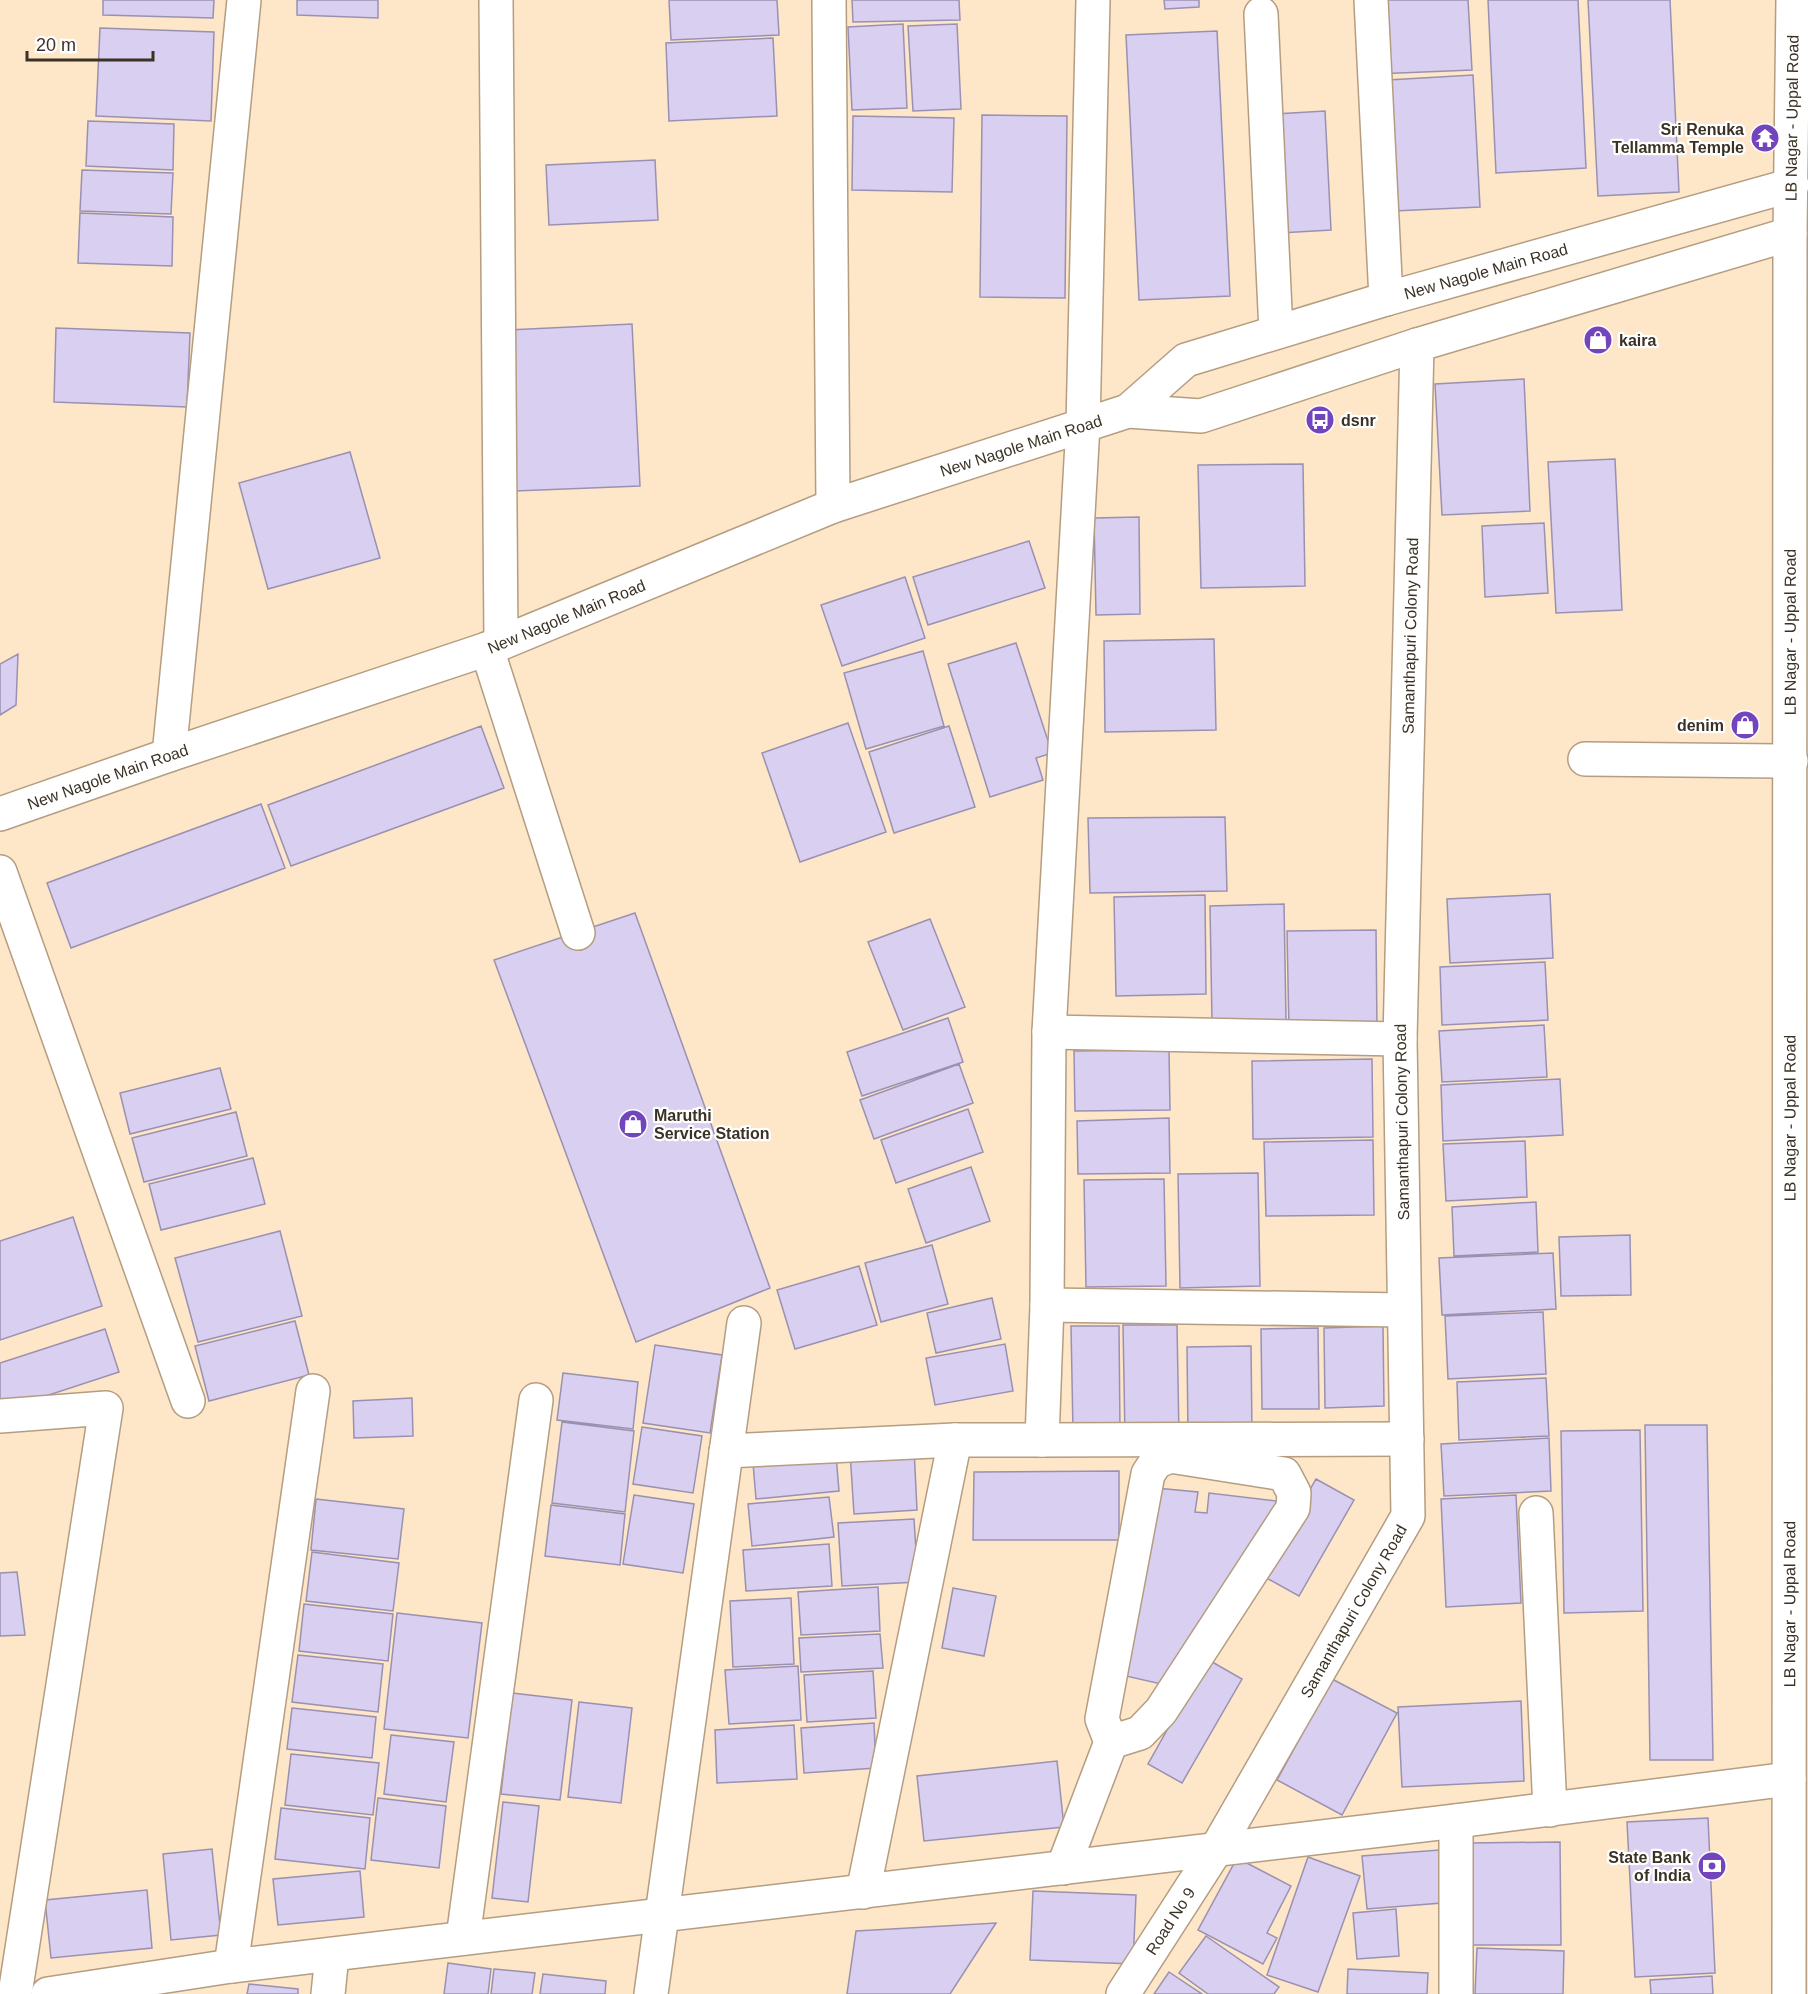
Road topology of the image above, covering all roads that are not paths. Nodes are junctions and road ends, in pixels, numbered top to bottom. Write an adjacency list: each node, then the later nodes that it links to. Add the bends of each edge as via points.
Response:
1 (244, 0): 17 (street)
2 (496, 0): 16 (street)
3 (829, 0): 15 (street)
4 (1093, 0): 14 (street)
5 (1371, 0): 10 (street)
6 (1793, 0): 8 (street, LB Nagar - Uppal Road)
7 (1261, 14): 11 (street)
8 (1792, 185): 9 (street, LB Nagar - Uppal Road); 10 (street, New Nagole Main Road)
9 (1784, 239): 12 (street, New Nagole Main Road); 19 (street, LB Nagar - Uppal Road)
10 (1386, 299): 11 (street, New Nagole Main Road)
11 (1276, 332): 13 (street, New Nagole Main Road, via 1186,360)
12 (1417, 345): 13 (street, New Nagole Main Road, via 1202,416); 25 (street, Samanthapuri Colony Road)
13 (1128, 411): 14 (street, New Nagole Main Road)
14 (1083, 425): 15 (street, New Nagole Main Road); 24 (street)
15 (833, 506): 16 (street, New Nagole Main Road)
16 (494, 646): 17 (street, New Nagole Main Road); 23 (street)
17 (169, 755): 20 (street, New Nagole Main Road)
18 (1585, 759): 19 (street)
19 (1791, 761): 22 (street, LB Nagar - Uppal Road)
20 (0, 814)
21 (0, 872): 31 (street)
22 (1799, 902): 39 (street, LB Nagar - Uppal Road)
23 (578, 933)
24 (1049, 1032): 25 (street); 26 (street)
25 (1400, 1039): 27 (street, Samanthapuri Colony Road)
26 (1047, 1305): 27 (street); 35 (street)
27 (1404, 1310): 33 (street, Samanthapuri Colony Road)
28 (744, 1323): 36 (street)
29 (313, 1391): 48 (street)
30 (536, 1400): 46 (street)
31 (188, 1401)
32 (0, 1416): 49 (street, via 106,1408)
33 (1407, 1439): 35 (street); 42 (street, Samanthapuri Colony Road, via 1408,1516)
34 (955, 1440): 35 (street); 36 (street); 44 (street)
35 (1042, 1440)
36 (726, 1451): 45 (street)
37 (1536, 1512): 40 (street)
38 (1111, 1742): 38 (street, via 1101,1719 1148,1474 1156,1462 1170,1456 1284,1474 1294,1493 1293,1508 1161,1711 1140,1733); 43 (street)
39 (1789, 1779): 40 (street); 55 (street, LB Nagar - Uppal Road)
40 (1550, 1810): 41 (street)
41 (1456, 1821): 42 (street); 54 (street)
42 (1217, 1848): 43 (street); 53 (street, Road No 9)
43 (1063, 1868): 44 (street)
44 (862, 1892): 45 (street)
45 (660, 1916): 46 (street); 52 (street)
46 (463, 1938): 47 (street)
47 (332, 1955): 48 (street); 51 (street)
48 (231, 1966): 50 (street)
49 (15, 1994)
50 (48, 1994)
51 (328, 1994)
52 (651, 1994)
53 (1123, 1994)
54 (1456, 1994)
55 (1789, 1994)

